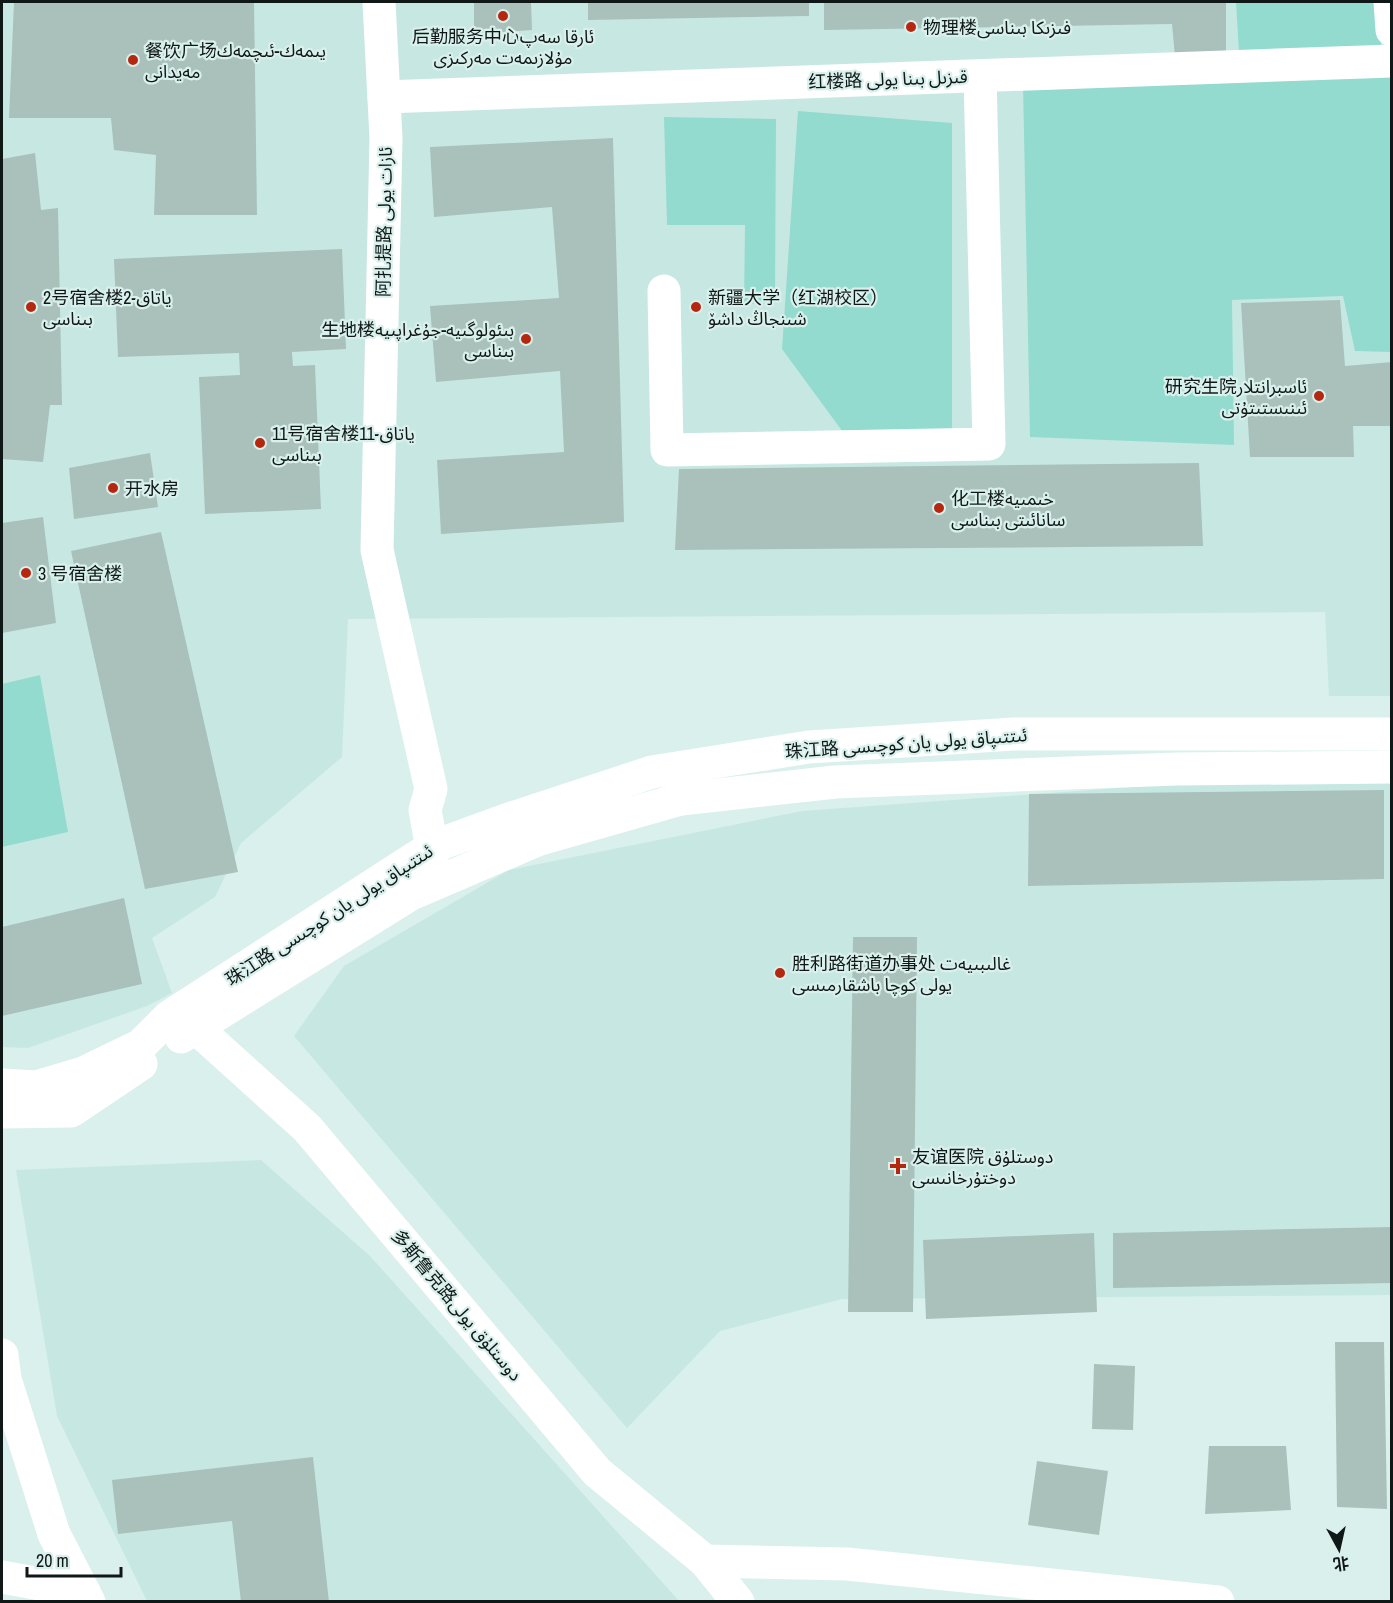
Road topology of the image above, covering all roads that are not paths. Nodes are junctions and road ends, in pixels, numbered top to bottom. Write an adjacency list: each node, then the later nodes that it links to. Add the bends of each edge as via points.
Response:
1 (379, 2): 6 (street, 阿扎提路 ئازات يولى)
2 (1390, 2): 3 (street)
3 (1392, 30)
4 (1392, 61): 5 (street, 红楼路 قىزىل بىنا يولى)
5 (980, 76): 6 (street, 红楼路 قىزىل بىنا يولى); 7 (street, via 989,444 667,450)
6 (384, 97): 10 (street, 阿扎提路 ئازات يولى, via 377,550 431,789 425,810)
7 (664, 291)
8 (1392, 734): 10 (street, 珠江路 ئىتتىپاق يولى يان كوچىسى, via 1014,734 809,747 652,772 506,820)
9 (1392, 766): 11 (street, 珠江路 ئىتتىپاق يولى يان كوچىسى, via 1176,769 835,782 681,799 537,840 411,894)
10 (433, 851): 11 (street, 珠江路 ئىتتىپاق يولى يان كوچىسى)
11 (183, 1022): 12 (street, 珠江路 ئىتتىپاق يولى يان كوچىسى, via 83,1073 36,1088); 13 (street, 珠江路 ئىتتىپاق يولى يان كوچىسى, via 71,1111); 15 (street, 多斯鲁克路دوستلۇق يولى, via 307,1128 597,1472)
12 (2, 1085)
13 (2, 1112)
14 (2, 1355): 17 (street, via 5,1379 54,1534)
15 (705, 1561): 18 (street, 多斯鲁克路دوستلۇق يولى); 19 (street, via 846,1564)
16 (2, 1577): 17 (street)
17 (86, 1597)
18 (738, 1602)
19 (1218, 1602)

